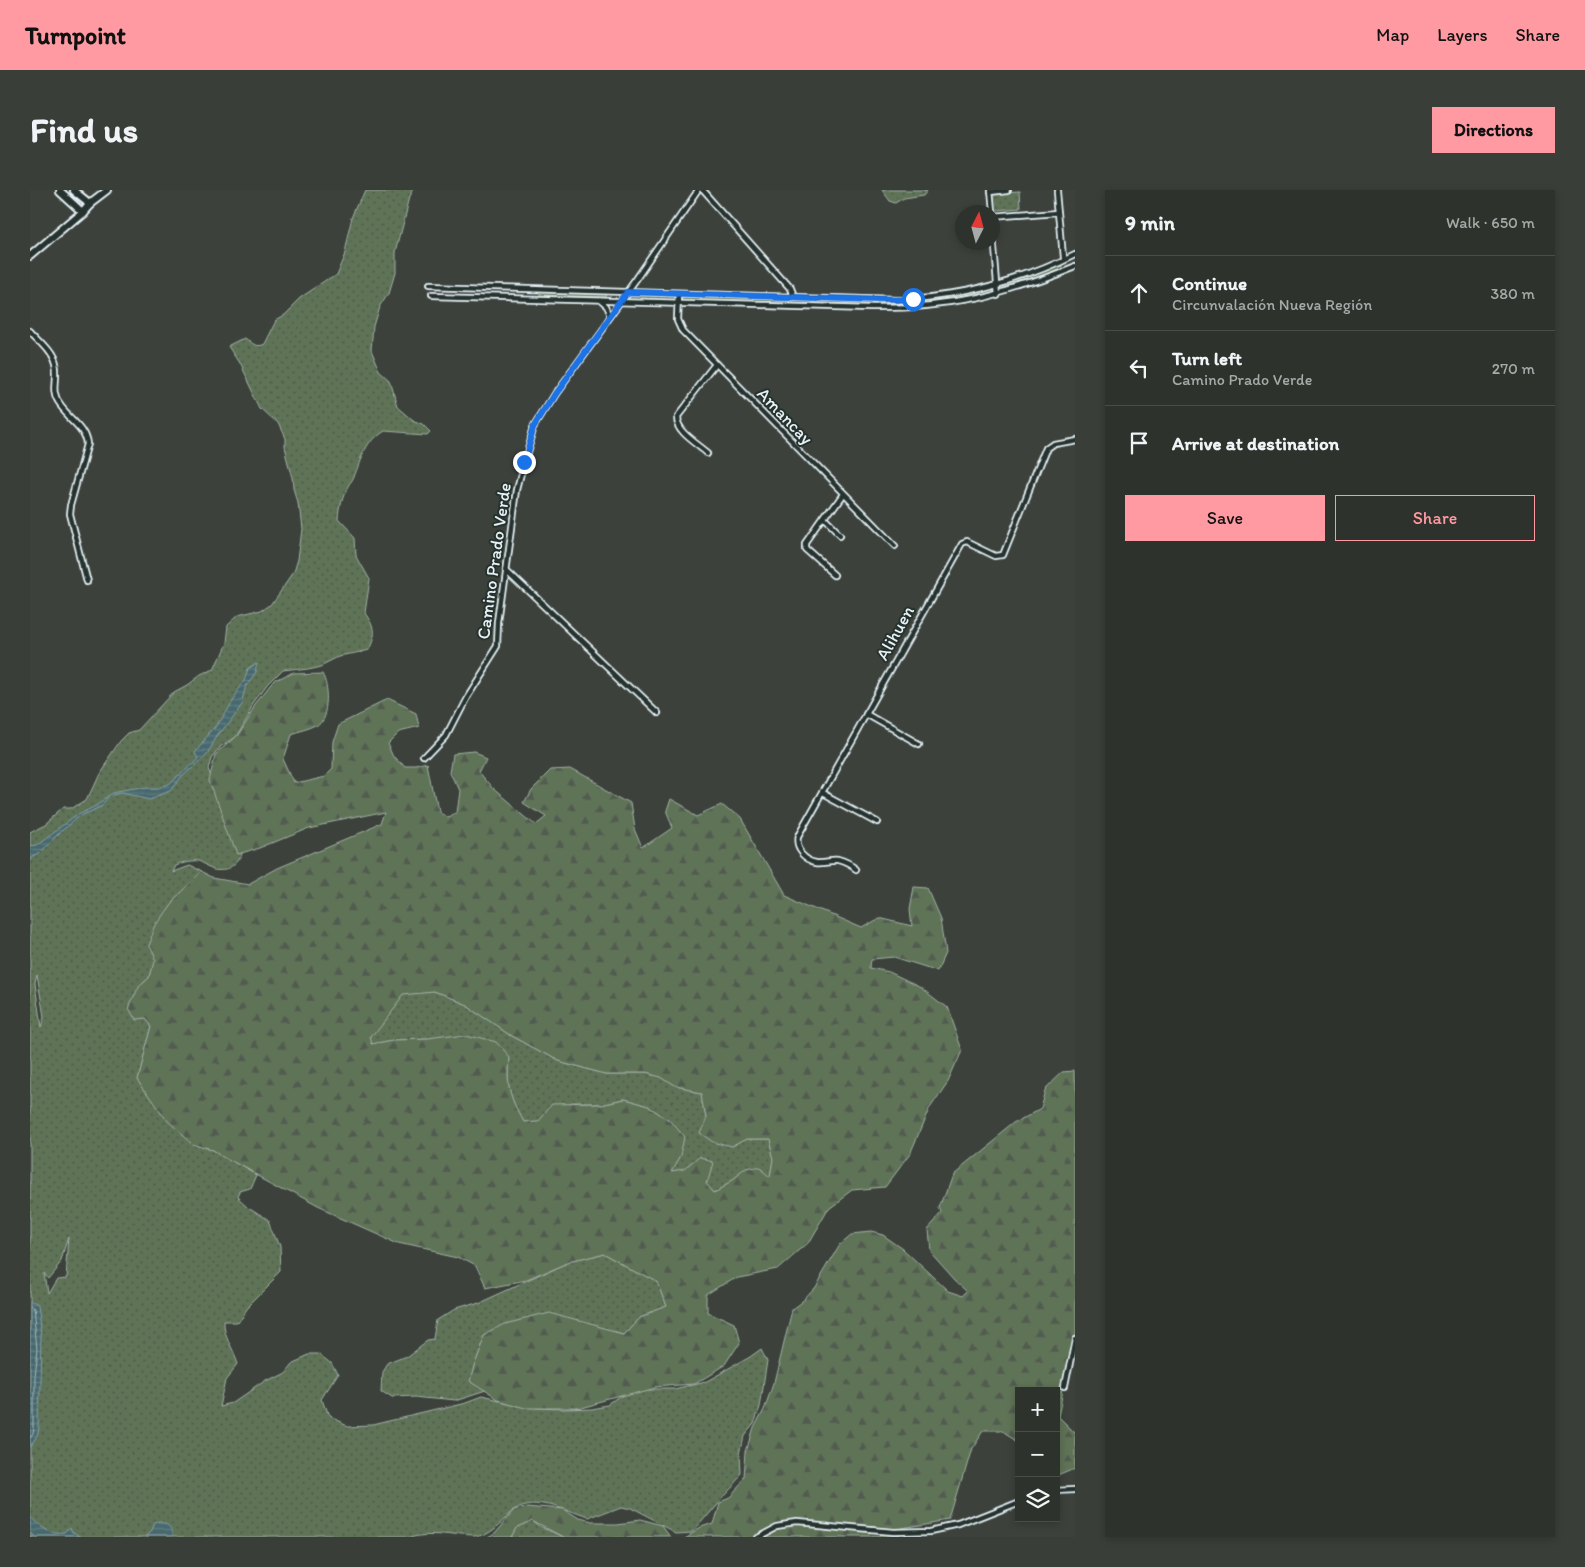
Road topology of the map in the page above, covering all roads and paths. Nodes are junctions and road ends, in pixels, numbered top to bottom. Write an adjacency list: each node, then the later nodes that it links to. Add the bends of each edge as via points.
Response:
1 (60, 190): 10 (main road)
2 (74, 190): 8 (main road)
3 (107, 190): 8 (main road)
4 (701, 190): 19 (street, Camino Prado Verde); 28 (street, via 790,289)
5 (1009, 190): 7 (street)
6 (1057, 190): 11 (street)
7 (990, 191): 9 (street)
8 (90, 203): 10 (main road)
9 (991, 205)
10 (83, 211): 15 (main road)
11 (1059, 212): 12 (street); 16 (street)
12 (1000, 216)
13 (994, 250): 20 (street)
14 (1075, 254): 16 (street)
15 (30, 256)
16 (1063, 259): 18 (street); 20 (street)
17 (1075, 266): 18 (street)
18 (1067, 269): 26 (street)
19 (638, 279): 23 (street, Camino Prado Verde); 24 (street)
20 (997, 284): 26 (street); 28 (street, via 963,293 913,299)
21 (428, 286): 22 (street)
22 (536, 290): 23 (street); 29 (street)
23 (628, 292): 24 (street); 31 (street, Camino Prado Verde)
24 (641, 293): 25 (street)
25 (679, 294): 28 (street); 32 (street, Amancay)
26 (998, 294): 32 (street, via 898,308)
27 (431, 296): 29 (street)
28 (792, 297)
29 (535, 299): 30 (street)
30 (595, 300): 31 (street); 33 (street, via 602,303)
31 (621, 301): 32 (street); 33 (street, Camino Prado Verde)
32 (679, 303): 35 (street, Amancay, via 681,328)
33 (610, 316): 42 (street, Camino Prado Verde, via 535,425 517,490)
34 (30, 331): 44 (street, via 53,357 58,398 87,437 70,514)
35 (717, 365): 37 (street, via 676,417 683,432); 38 (street, Amancay)
36 (1075, 439): 46 (street, Alihuen, via 1047,446 1004,555 996,556 967,542 962,544)
37 (708, 454)
38 (843, 494): 39 (street); 41 (street, Amancay)
39 (825, 520): 40 (street); 43 (street, via 807,545 808,550)
40 (840, 535)
41 (895, 546)
42 (506, 569): 45 (street); 48 (street, Camino Prado Verde, via 498,646 446,735)
43 (835, 575)
44 (87, 580)
45 (657, 712)
46 (866, 714): 47 (street); 49 (street, Alihuen)
47 (919, 744)
48 (424, 758)
49 (822, 793): 50 (street); 51 (street, Alihuen, via 798,837 797,848 812,860 840,862)
50 (877, 822)
51 (856, 870)
52 (1075, 1338): 53 (street)
53 (1065, 1388)
54 (1075, 1489): 55 (street)
55 (1060, 1490)
56 (1015, 1502): 57 (street, via 950,1527)
57 (910, 1534): 58 (street, via 797,1523 777,1526)
58 (756, 1537)

